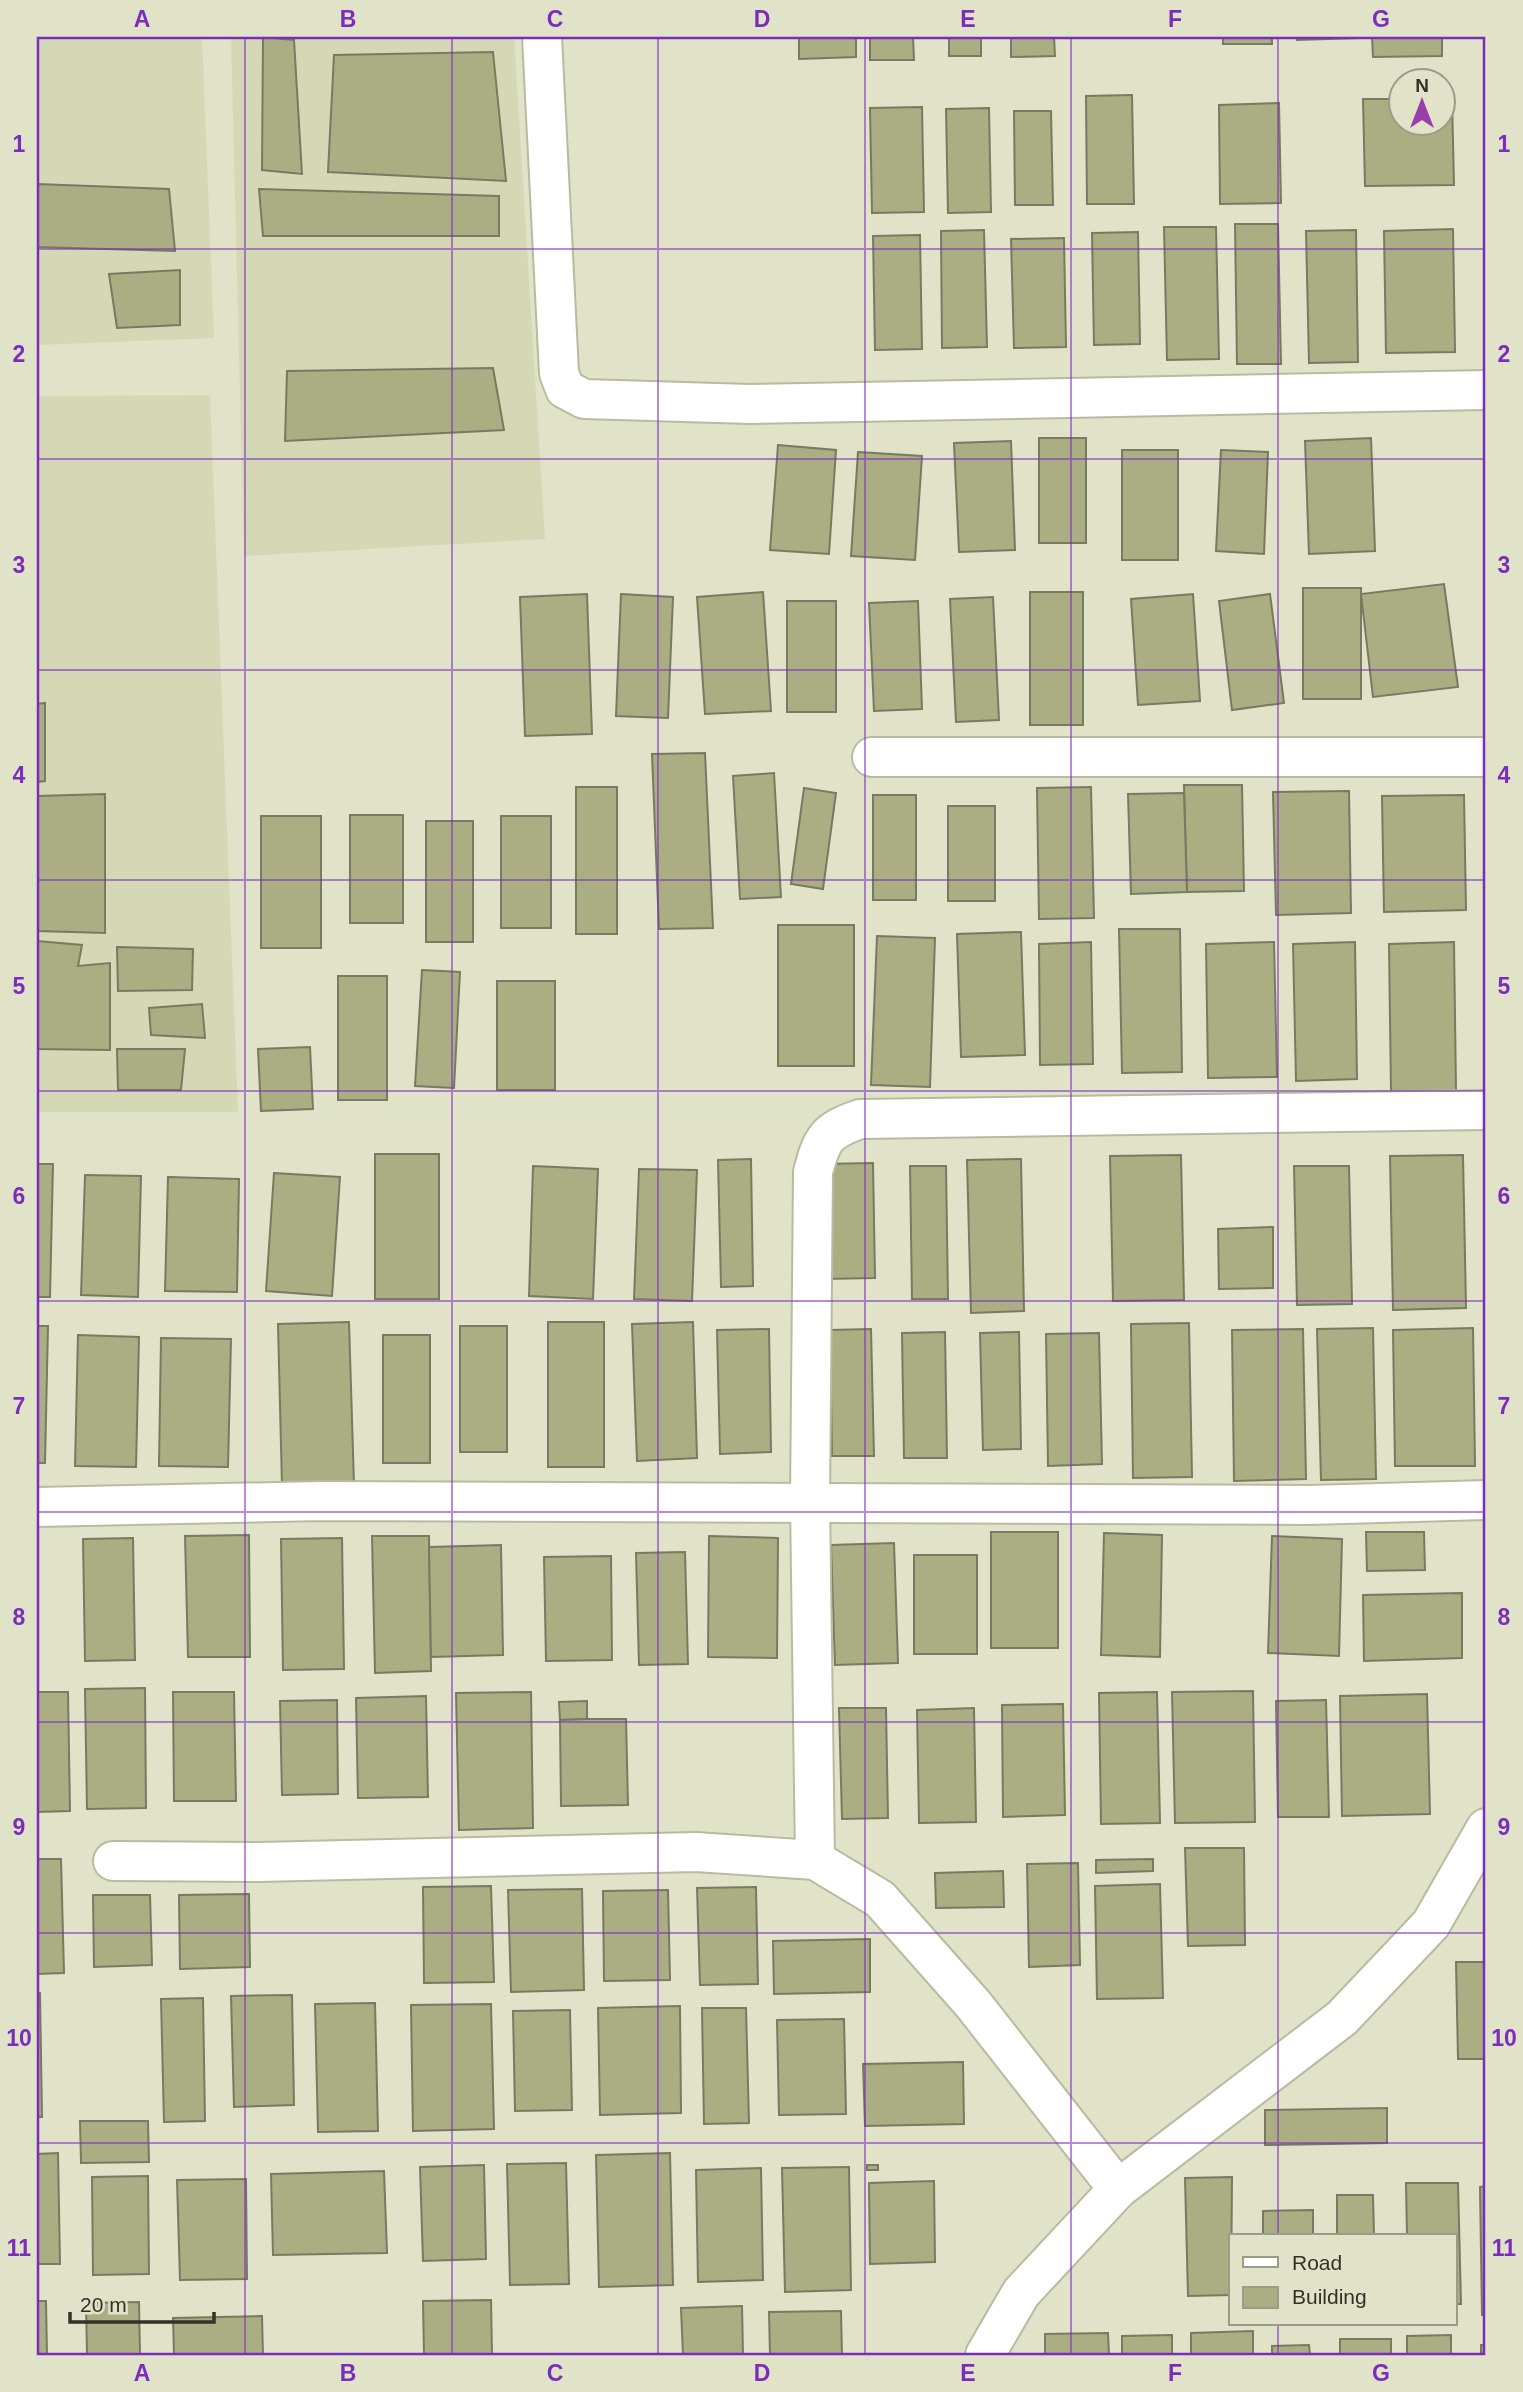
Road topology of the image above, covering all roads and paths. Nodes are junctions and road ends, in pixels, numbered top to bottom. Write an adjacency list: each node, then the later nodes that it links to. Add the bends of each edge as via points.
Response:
1 (541, 37): 2 (street, via 559,373 565,389 584,399 750,404)
2 (1486, 390)
3 (872, 757): 4 (street)
4 (1486, 757)
5 (1486, 1110): 7 (street, via 860,1119 838,1127 821,1141 813,1172)
6 (1486, 1500): 7 (street, via 1309,1505)
7 (810, 1502): 8 (street, via 321,1501); 10 (street)
8 (37, 1507)
9 (1486, 1828): 12 (street, via 1431,1924 1342,2018)
10 (815, 1860): 11 (street, via 696,1852); 12 (street, via 880,1899 973,2004)
11 (113, 1861)
12 (1118, 2189): 13 (street, via 1021,2293)
13 (985, 2355)

